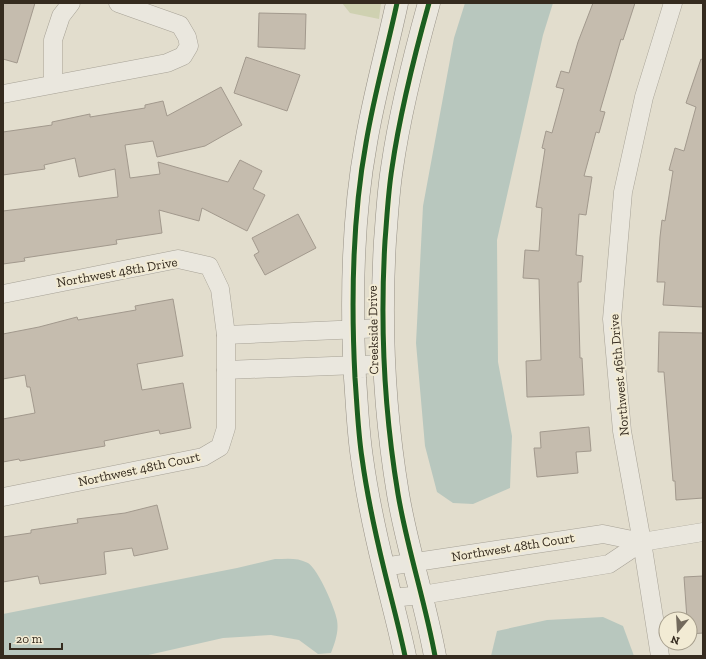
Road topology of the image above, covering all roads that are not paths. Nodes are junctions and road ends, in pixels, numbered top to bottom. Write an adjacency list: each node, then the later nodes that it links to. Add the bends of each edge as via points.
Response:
1 (71, 3): 6 (street, via 61,16 53,40)
2 (118, 3): 6 (street, via 180,25 189,46 184,56 167,62)
3 (397, 3): 10 (street, Creekside Drive, via 365,144 354,267)
4 (429, 3): 9 (street, Creekside Drive, via 414,58 392,169 383,281)
5 (673, 3): 17 (street, Northwest 46th Drive, via 644,97 622,192 612,319 622,431)
6 (53, 84): 7 (street)
7 (3, 94)
8 (3, 294): 11 (street, Northwest 48th Drive, via 178,259 208,266 220,289)
9 (383, 328): 10 (street); 12 (street, Creekside Drive)
10 (353, 329): 11 (street); 13 (street, Creekside Drive)
11 (226, 335): 14 (street, Northwest 48th Drive)
12 (384, 364): 13 (street); 18 (street, Creekside Drive, via 389,433 398,495)
13 (355, 365): 14 (street); 19 (street, Creekside Drive, via 362,456)
14 (226, 370): 15 (street, Northwest 48th Court, via 226,428 220,447 202,457)
15 (3, 497)
16 (703, 532): 17 (street, Northwest 48th Court)
17 (642, 542): 18 (street, Northwest 48th Court, via 603,534); 20 (street, Northwest 48th Court, via 609,564); 24 (street, Northwest 46th Drive)
18 (413, 562): 19 (street, Northwest 48th Court); 20 (street, Creekside Drive)
19 (383, 567): 21 (street, Creekside Drive)
20 (422, 594): 21 (street, Northwest 48th Court); 23 (street, Creekside Drive)
21 (391, 598): 22 (street, Creekside Drive)
22 (405, 656)
23 (435, 656)
24 (660, 656)

